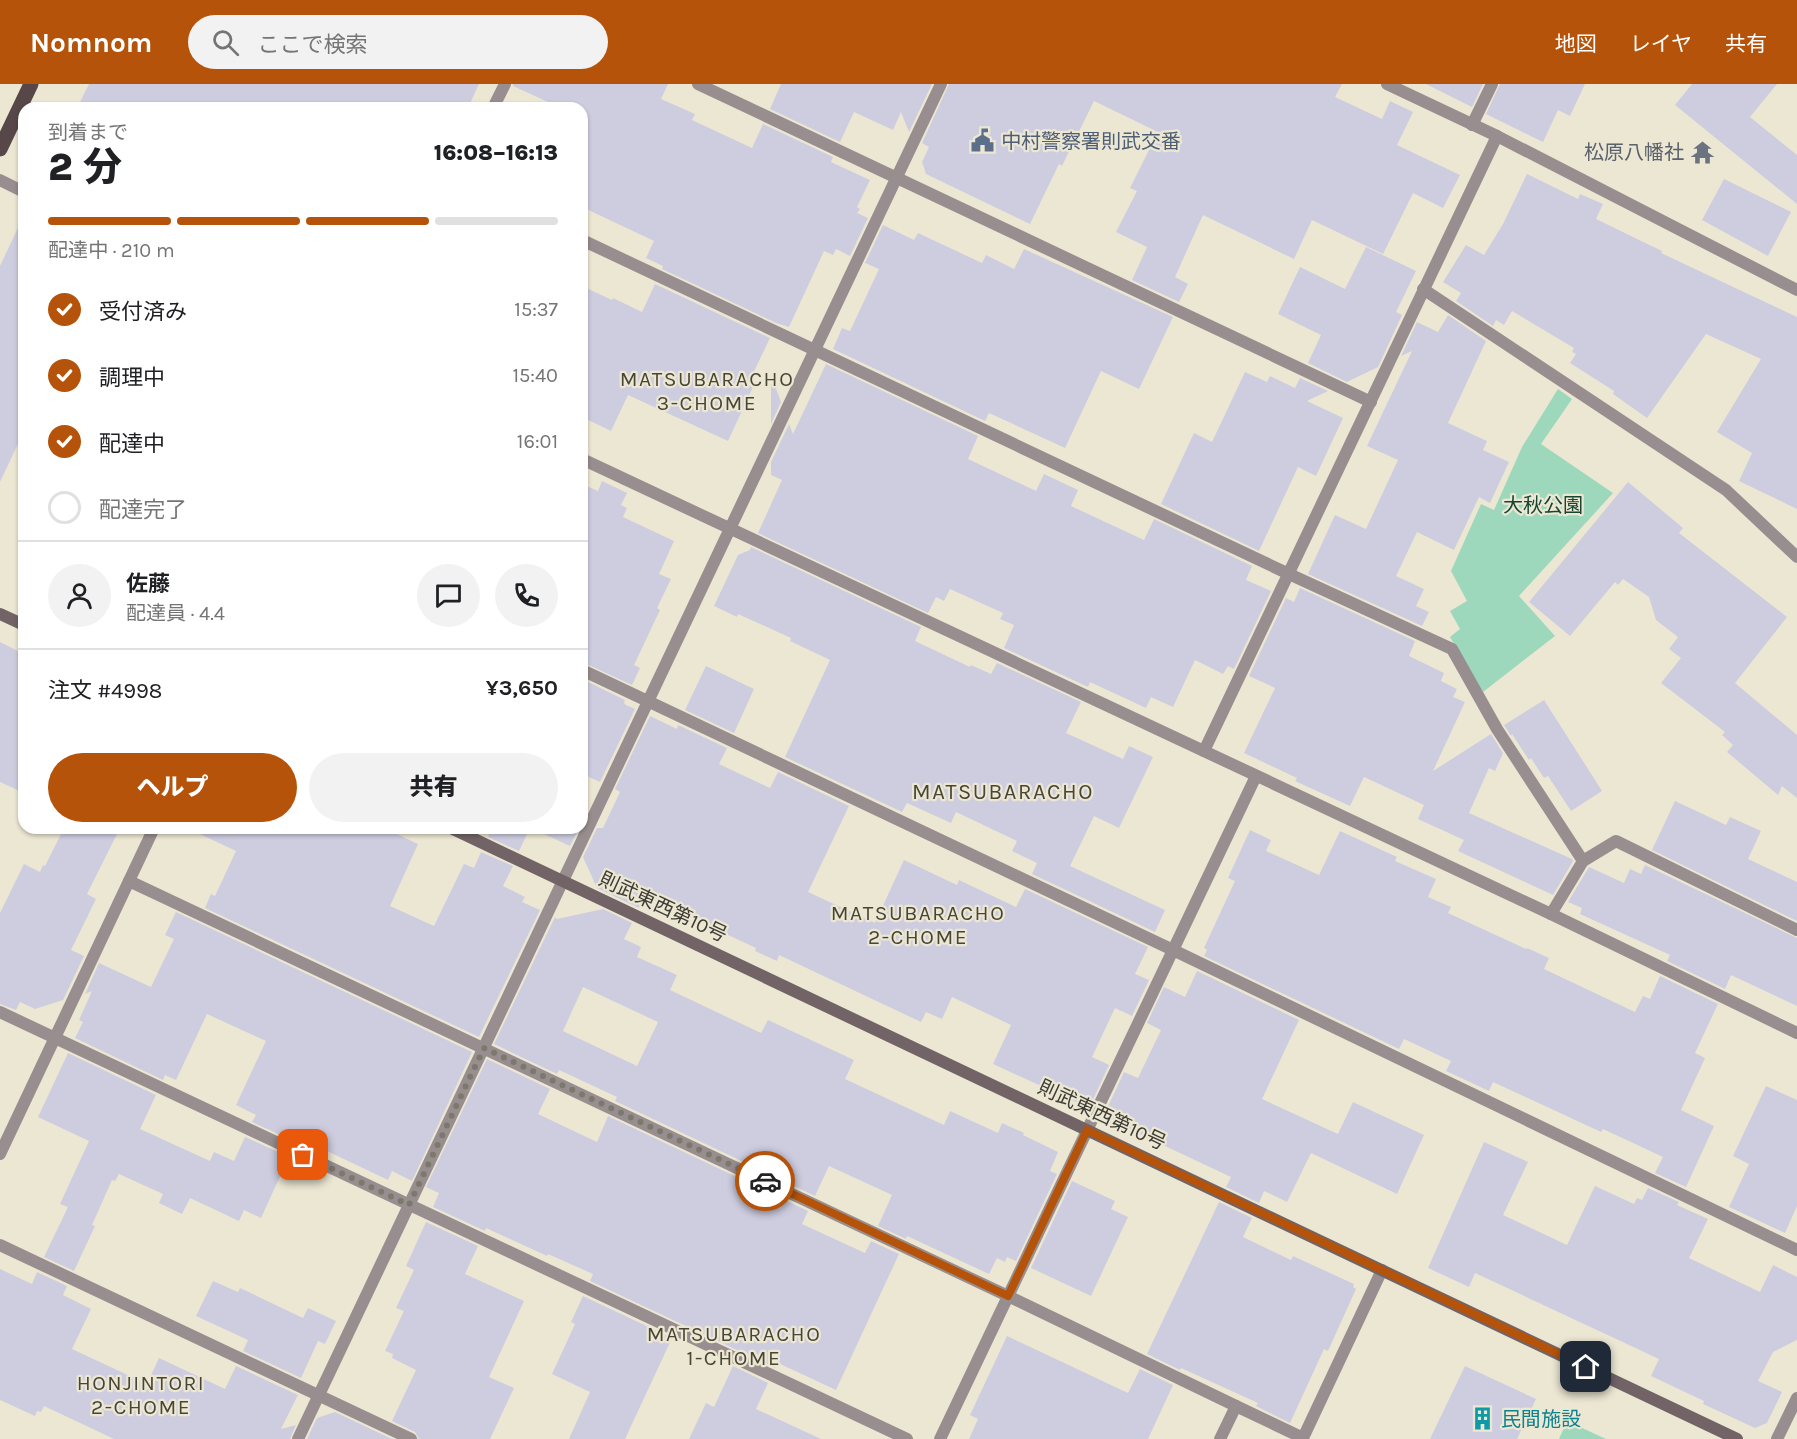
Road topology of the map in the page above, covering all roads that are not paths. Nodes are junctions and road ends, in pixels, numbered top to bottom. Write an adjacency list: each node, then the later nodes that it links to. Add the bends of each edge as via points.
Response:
1 (31, 84): 7 (main road)
2 (505, 84): 8 (street)
3 (698, 84): 13 (street)
4 (941, 84): 13 (street)
5 (1387, 84): 10 (street)
6 (1492, 84): 10 (street)
7 (22, 102)
8 (497, 102)
9 (18, 111): 12 (main road)
10 (1472, 125): 11 (street)
11 (1497, 136): 17 (street); 18 (street)
12 (0, 149)
13 (896, 179): 19 (street); 20 (street)
14 (0, 180): 15 (street)
15 (18, 189)
16 (588, 243): 19 (street)
17 (1423, 289): 20 (street); 23 (street, via 1726,490)
18 (1797, 290)
19 (815, 350): 22 (street); 24 (street)
20 (1371, 402): 24 (street)
21 (588, 462): 22 (street)
22 (730, 529): 28 (street); 29 (street)
23 (1797, 557)
24 (1288, 574): 29 (street); 35 (street, via 1452,649 1497,729)
25 (0, 614): 26 (street)
26 (18, 623)
27 (588, 673): 28 (street)
28 (648, 701): 31 (street); 40 (street)
29 (1204, 751): 30 (street)
30 (1256, 776): 38 (street); 40 (street)
31 (588, 828)
32 (151, 834): 36 (street)
33 (464, 834): 37 (street, 則武東西第10号)
34 (585, 834): 37 (street)
35 (1583, 861): 38 (street); 39 (street, via 1616,841)
36 (129, 881): 43 (street); 44 (street)
37 (563, 881): 44 (street); 45 (street, 則武東西第10号)
38 (1551, 914): 42 (street)
39 (1797, 930)
40 (1173, 950): 45 (street); 49 (street)
41 (0, 1012): 43 (street)
42 (1797, 1033)
43 (55, 1038): 46 (street); 47 (street)
44 (484, 1048): 47 (street); 51 (street)
45 (1087, 1130): 50 (street, 則武東西第10号); 51 (street)
46 (0, 1154)
47 (409, 1205): 52 (street); 57 (street)
48 (0, 1245): 52 (street)
49 (1797, 1250)
50 (1382, 1270): 54 (street, via 1303,1438); 60 (street, 則武東西第10号)
51 (1008, 1296): 54 (street); 58 (street)
52 (319, 1396): 55 (street); 56 (street)
53 (1797, 1398): 61 (street)
54 (1236, 1406): 59 (street)
55 (298, 1439)
56 (411, 1439)
57 (907, 1439)
58 (940, 1439)
59 (1220, 1439)
60 (1737, 1439)
61 (1777, 1439)

